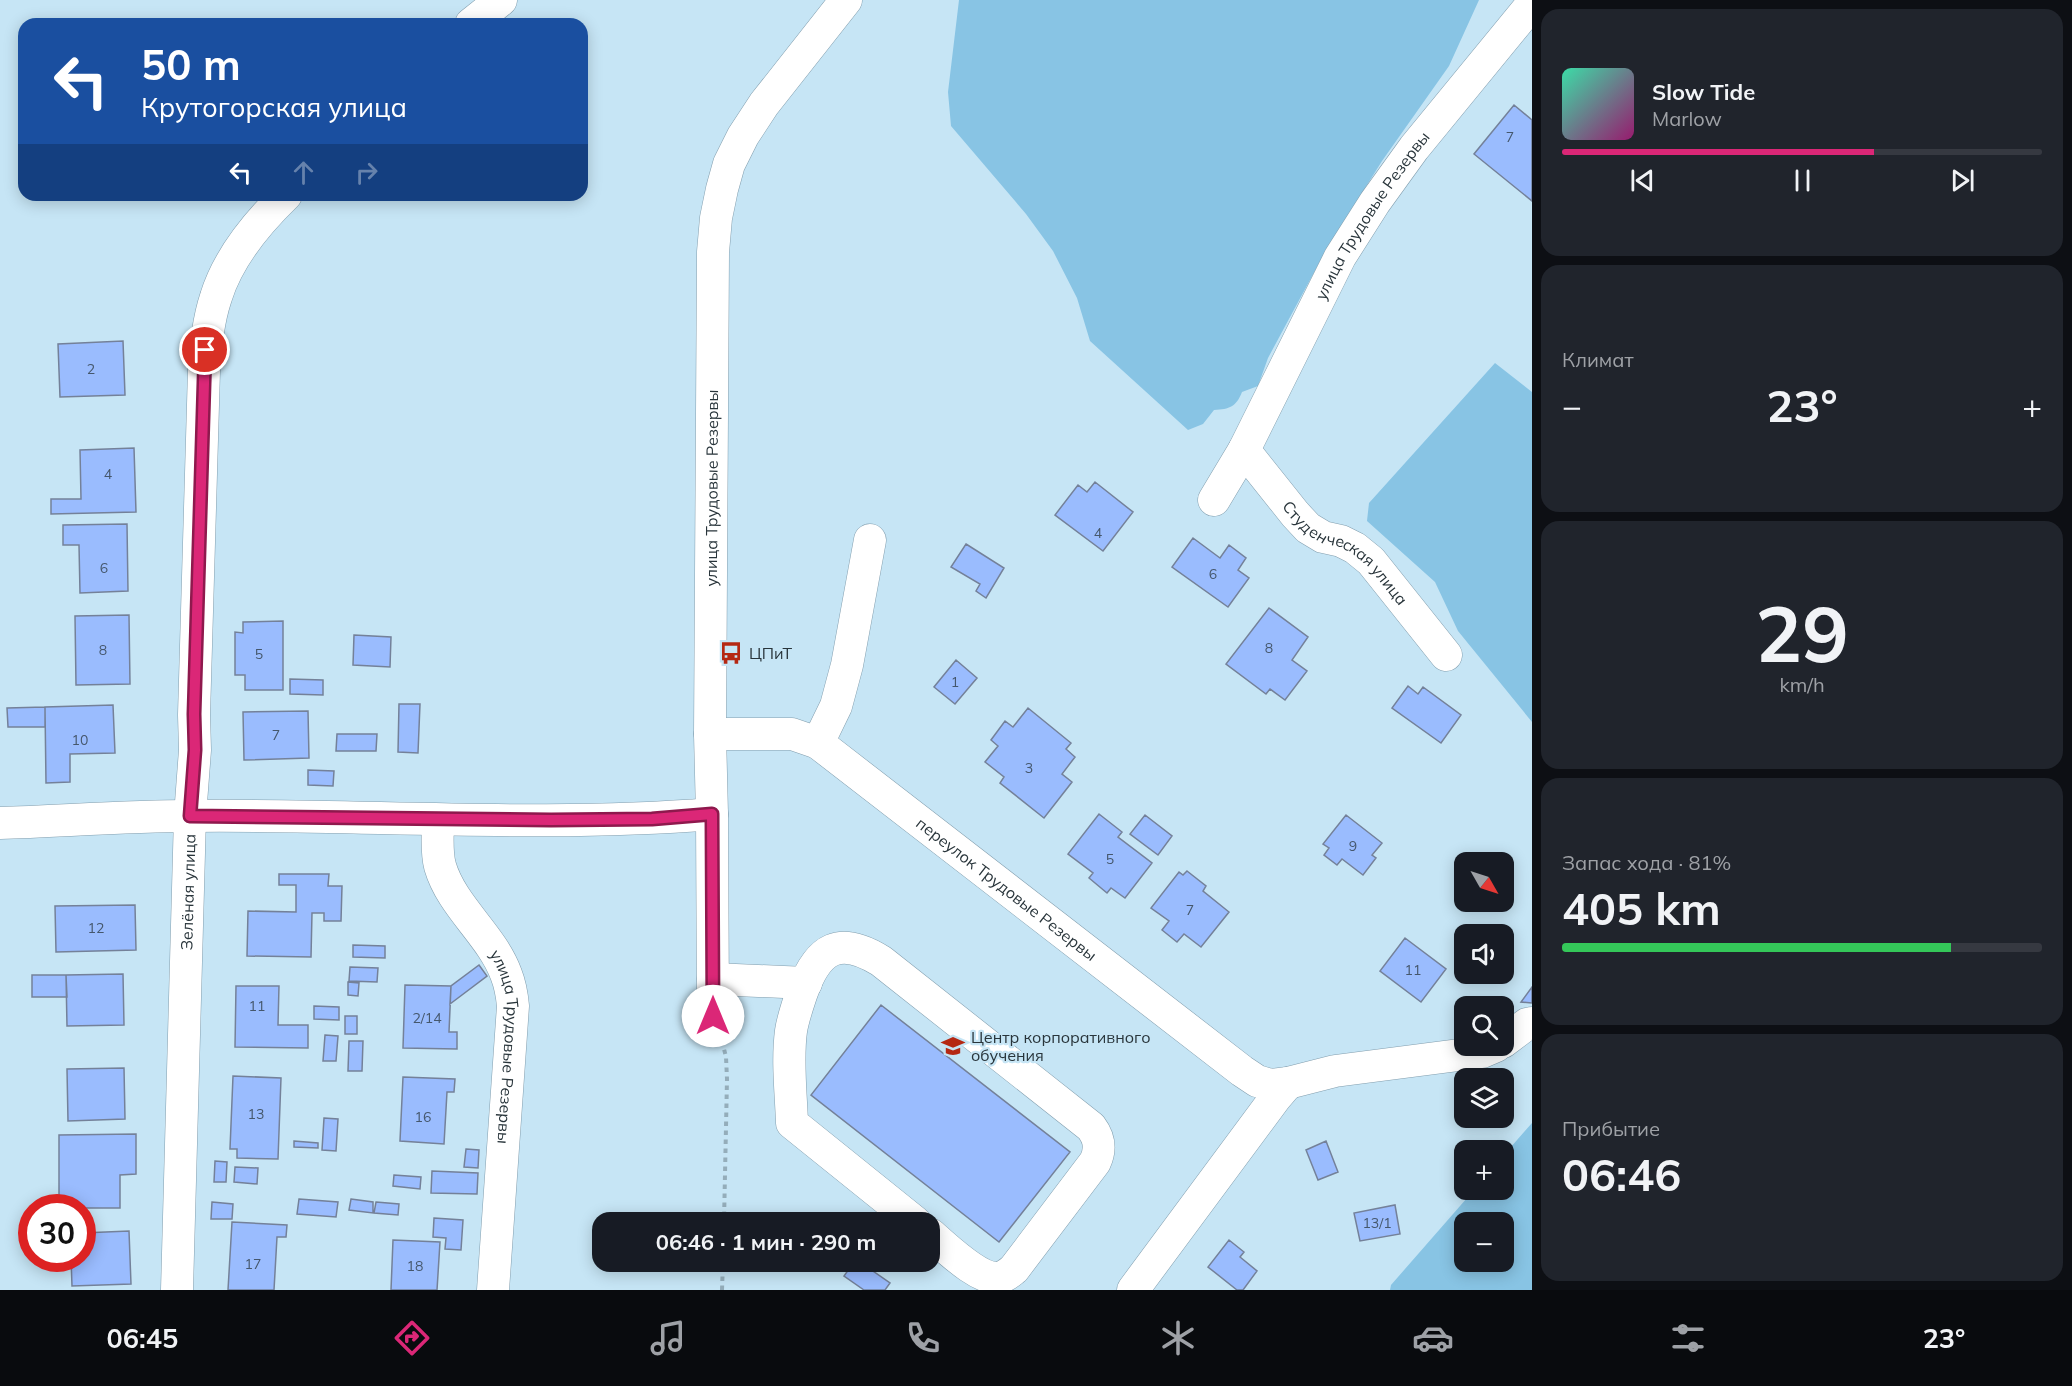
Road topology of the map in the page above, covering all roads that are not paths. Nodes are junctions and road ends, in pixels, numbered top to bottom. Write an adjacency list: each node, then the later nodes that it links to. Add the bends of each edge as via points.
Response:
1 (501, 0): 4 (street)
2 (846, 0): 10 (street, улица Трудовые Резервы, via 743,136 729,164 716,218)
3 (1532, 4): 6 (street, улица Трудовые Резервы, via 1375,202 1340,257)
4 (478, 18)
5 (280, 201): 13 (street, Зелёная улица, via 251,233 230,265 216,296 207,331)
6 (1244, 450): 7 (street, улица Трудовые Резервы); 9 (street, Студенческая улица, via 1308,528 1355,548 1371,561)
7 (1214, 500)
8 (870, 540): 11 (street, via 847,665 836,706)
9 (1446, 655)
10 (710, 735): 11 (street, переулок Трудовые Резервы, via 792,734); 12 (street, улица Трудовые Резервы)
11 (818, 743): 22 (street, переулок Трудовые Резервы, via 1242,1071 1271,1085)
12 (712, 814): 14 (street, via 652,819); 16 (street, улица Трудовые Резервы)
13 (190, 816): 14 (street); 15 (street); 25 (street, Зелёная улица)
14 (438, 820): 26 (street, улица Трудовые Резервы, via 438,855 444,877 501,962 513,1006)
15 (0, 823)
16 (713, 979): 17 (street); 18 (street, улица Трудовые Резервы)
17 (806, 983): 23 (street, via 791,1030 792,1123); 24 (street, via 816,962 832,949 843,947 870,954 1097,1135 1099,1154 1095,1162 1006,1276 985,1276)
18 (713, 1016)
19 (1532, 1023): 20 (street)
20 (1514, 1034)
21 (1454, 1056): 22 (street, переулок Трудовые Резервы, via 1335,1071)
22 (1288, 1083): 27 (street)
23 (903, 1212)
24 (940, 1242)
25 (177, 1290)
26 (492, 1290)
27 (1133, 1290)

